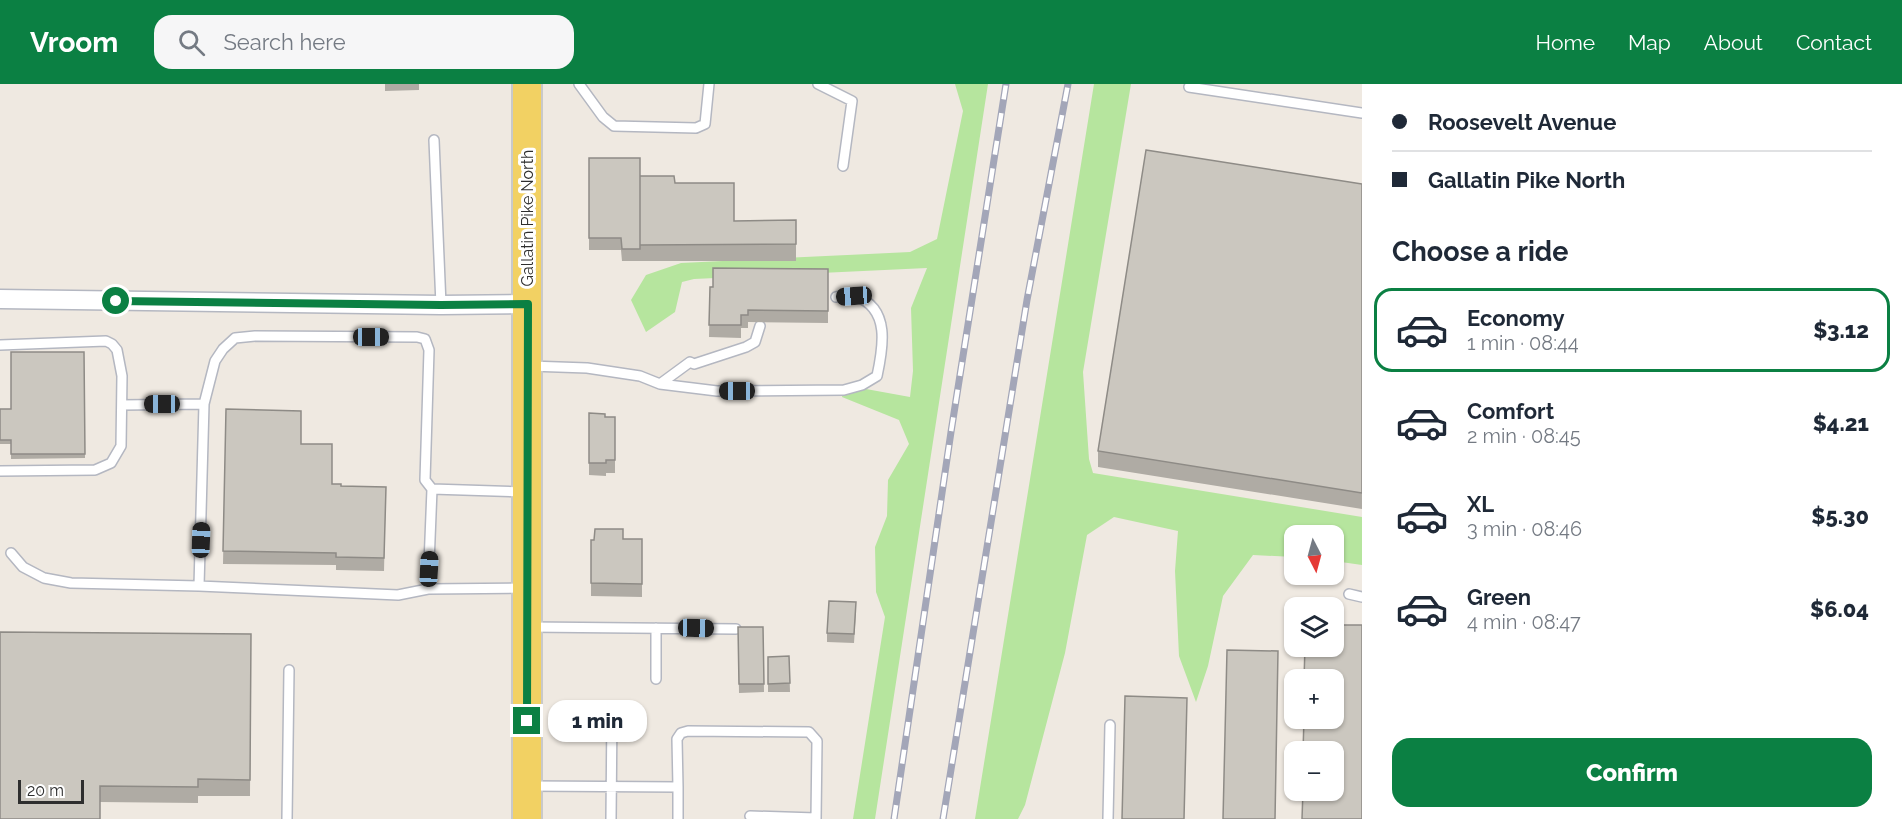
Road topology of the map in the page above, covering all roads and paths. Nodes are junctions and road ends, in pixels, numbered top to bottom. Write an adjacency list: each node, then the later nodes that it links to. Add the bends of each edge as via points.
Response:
1 (527, 84): 11 (main road, Gallatin Pike North)
2 (579, 84): 3 (lane, via 614,126 696,128 705,124)
3 (709, 84)
4 (818, 84): 8 (lane, via 852,101)
5 (1189, 87): 6 (lane)
6 (1362, 113)
7 (434, 140): 12 (lane)
8 (843, 165)
9 (836, 297): 16 (lane, via 854,296 874,308 883,330 877,376 862,385 844,390 740,391)
10 (0, 299): 12 (street)
11 (528, 304): 12 (street); 15 (main road, Gallatin Pike North)
12 (441, 305)
13 (760, 326): 16 (lane, via 755,342 747,347 690,362)
14 (0, 345): 18 (lane, via 106,341 117,350)
15 (528, 366): 16 (lane, via 587,368 640,376); 21 (main road, Gallatin Pike North)
16 (660, 384)
17 (204, 404): 18 (lane); 20 (lane, via 215,362 235,338 425,339 429,350 425,480); 23 (lane)
18 (122, 405): 19 (lane, via 121,446 111,463 95,470)
19 (0, 471)
20 (432, 489): 21 (lane); 25 (lane)
21 (527, 492): 24 (main road, Gallatin Pike North)
22 (11, 553): 23 (lane, via 23,567 44,578 71,583)
23 (199, 586): 25 (lane, via 398,595)
24 (527, 588): 25 (lane); 28 (main road, Gallatin Pike North)
25 (428, 589)
26 (1349, 594): 27 (lane)
27 (1362, 597)
28 (527, 627): 29 (lane); 35 (main road, Gallatin Pike North)
29 (656, 628): 30 (lane); 32 (lane)
30 (736, 629)
31 (289, 670): 40 (lane)
32 (656, 679)
33 (612, 711): 36 (lane)
34 (1110, 725): 44 (lane)
35 (527, 786): 36 (lane); 41 (main road, Gallatin Pike North)
36 (612, 786): 37 (lane); 42 (lane)
37 (678, 787): 39 (lane, via 677,739 681,733 809,732 817,741); 43 (lane)
38 (750, 816): 39 (lane)
39 (816, 818)
40 (287, 819)
41 (527, 819)
42 (611, 819)
43 (678, 819)
44 (1108, 819)

